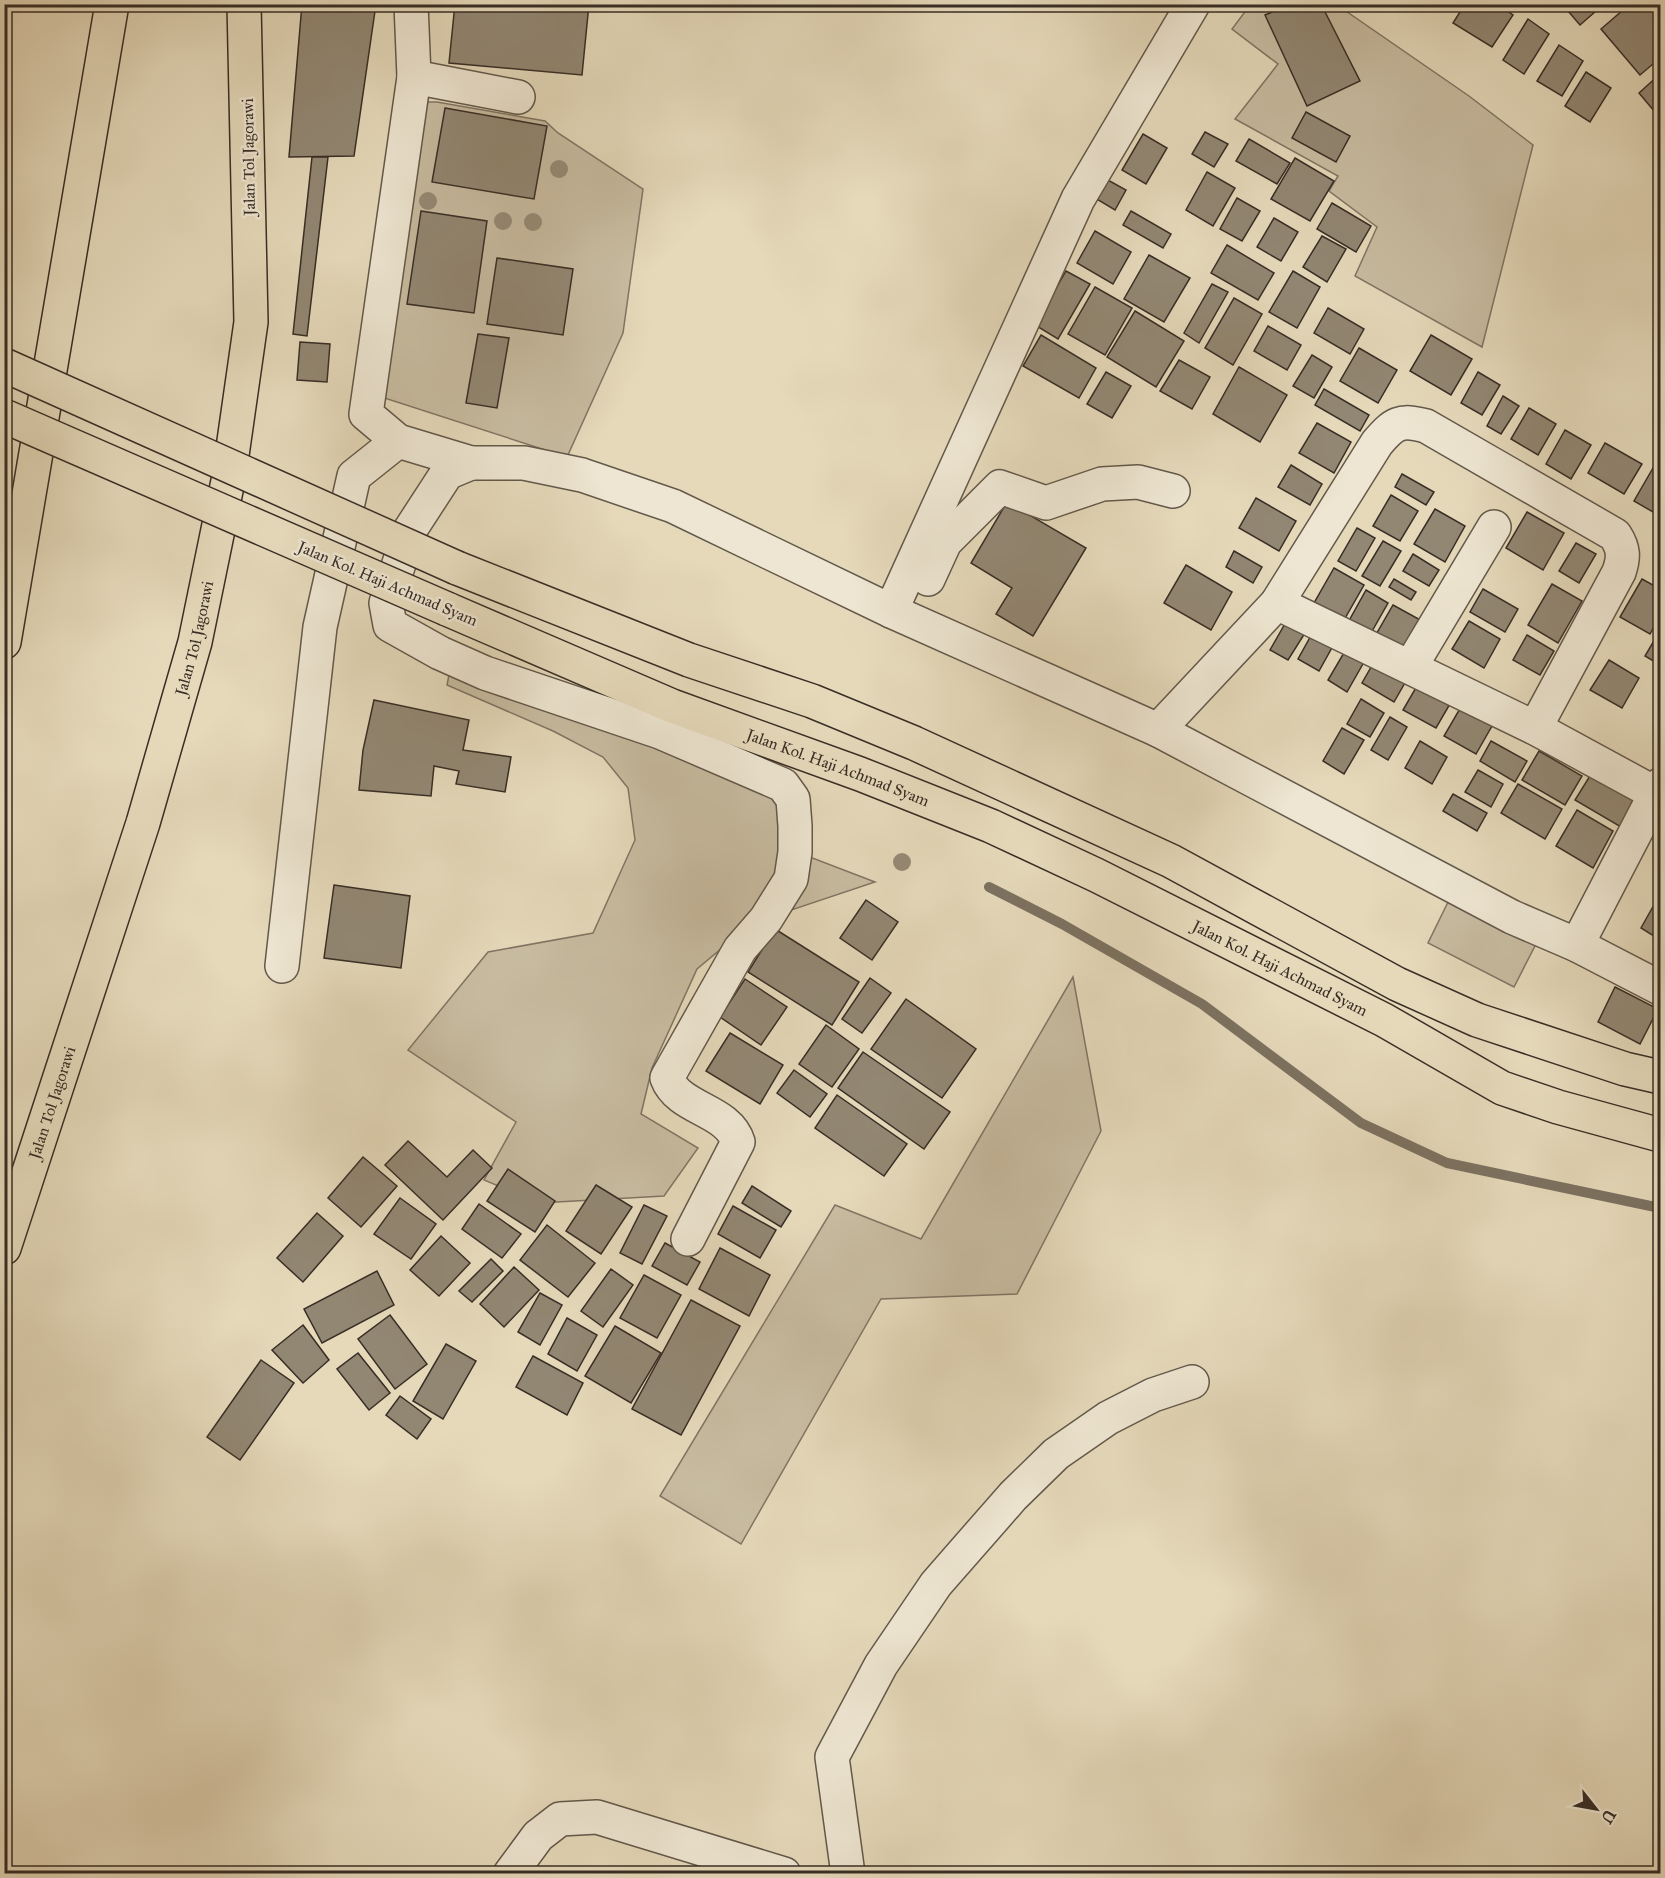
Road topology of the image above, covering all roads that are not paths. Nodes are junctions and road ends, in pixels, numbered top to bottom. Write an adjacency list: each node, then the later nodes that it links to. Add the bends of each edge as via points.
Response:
1 (244, 4): 26 (main road, Jalan Tol Jagorawi, via 251,322 229,476 195,642 143,823)
2 (411, 4): 5 (street)
3 (1193, 4): 14 (street, via 1078,199)
4 (111, 8): 15 (main road)
5 (414, 77): 6 (street); 9 (street, via 366,414)
6 (518, 97)
7 (4, 365): 23 (main road, bridge, via 457,568 924,747 1171,861 1397,984 1477,1020)
8 (4, 416): 24 (main road, Jalan Kol. Haji Achmad Syam, bridge, via 672,705 991,826 1384,1020 1502,1088)
9 (398, 441): 10 (street); 21 (street, via 354,476 327,595 320,627)
10 (471, 463): 14 (street, via 524,464 582,475 673,506); 25 (street, via 447,473 410,530 386,603 390,625 485,673 670,736 783,785 793,799 795,852 791,879 766,919 740,949 668,1078 680,1098 726,1124 738,1142)
11 (1173, 491): 14 (street, via 1138,482 1102,484 1046,503 1000,487 945,542)
12 (1494, 527): 16 (street)
13 (1277, 603): 16 (street); 17 (street, via 1384,434 1392,426 1408,421 1426,426 1615,535 1622,545 1624,558 1619,572); 18 (street)
14 (900, 615): 18 (street)
15 (4, 642)
16 (1410, 666): 17 (street)
17 (1535, 728): 19 (street)
18 (1158, 730): 20 (street, via 1512,917)
19 (1659, 792): 20 (street)
20 (1577, 945): 22 (street)
21 (282, 966)
22 (1660, 988)
23 (1660, 1077)
24 (1660, 1135)
25 (688, 1239)
26 (4, 1248)
27 (1192, 1382): 30 (street, via 1153,1395 1108,1418 1056,1454 1013,1496 936,1584 881,1665 832,1757)
28 (510, 1874): 29 (street, via 538,1836 560,1819 597,1816)
29 (784, 1874)
30 (848, 1874)

